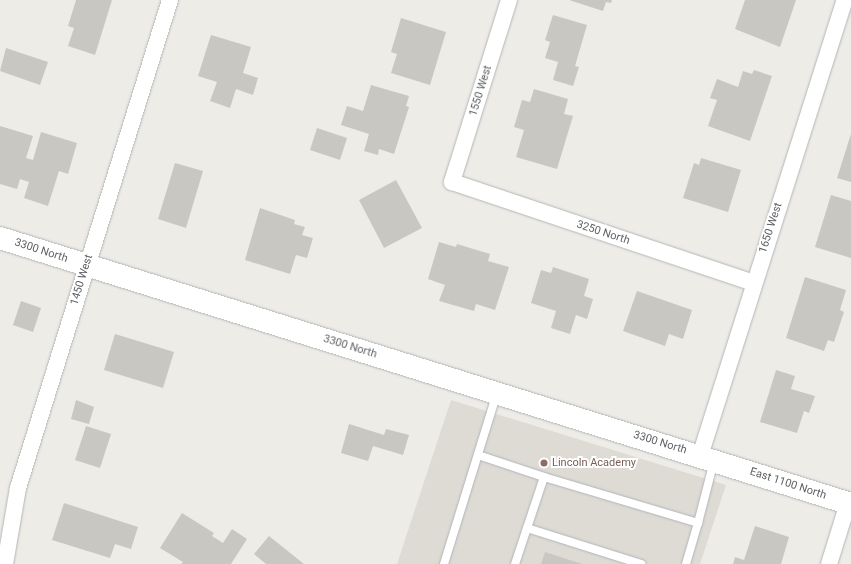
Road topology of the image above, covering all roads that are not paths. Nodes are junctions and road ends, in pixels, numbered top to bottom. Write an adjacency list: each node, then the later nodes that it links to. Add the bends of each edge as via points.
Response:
1 (170, 0): 6 (street, 1450 West)
2 (509, 0): 4 (street, 1550 West)
3 (845, 0): 7 (street, 1650 West)
4 (452, 182): 7 (street, 3250 North)
5 (0, 238): 6 (street, 3300 North)
6 (86, 266): 8 (street, 3300 North); 15 (street, 1450 West, via 18,488)
7 (753, 283): 10 (street, 1650 West)
8 (497, 392): 9 (lane); 10 (street, 3300 North)
9 (478, 455): 11 (lane); 16 (lane)
10 (713, 460): 12 (street, East 1100 North); 13 (lane)
11 (544, 477): 13 (lane); 14 (lane)
12 (850, 504): 20 (street)
13 (698, 524): 19 (lane)
14 (527, 528): 17 (lane); 18 (lane)
15 (5, 564)
16 (444, 564)
17 (515, 564)
18 (641, 564)
19 (686, 564)
20 (829, 564)

